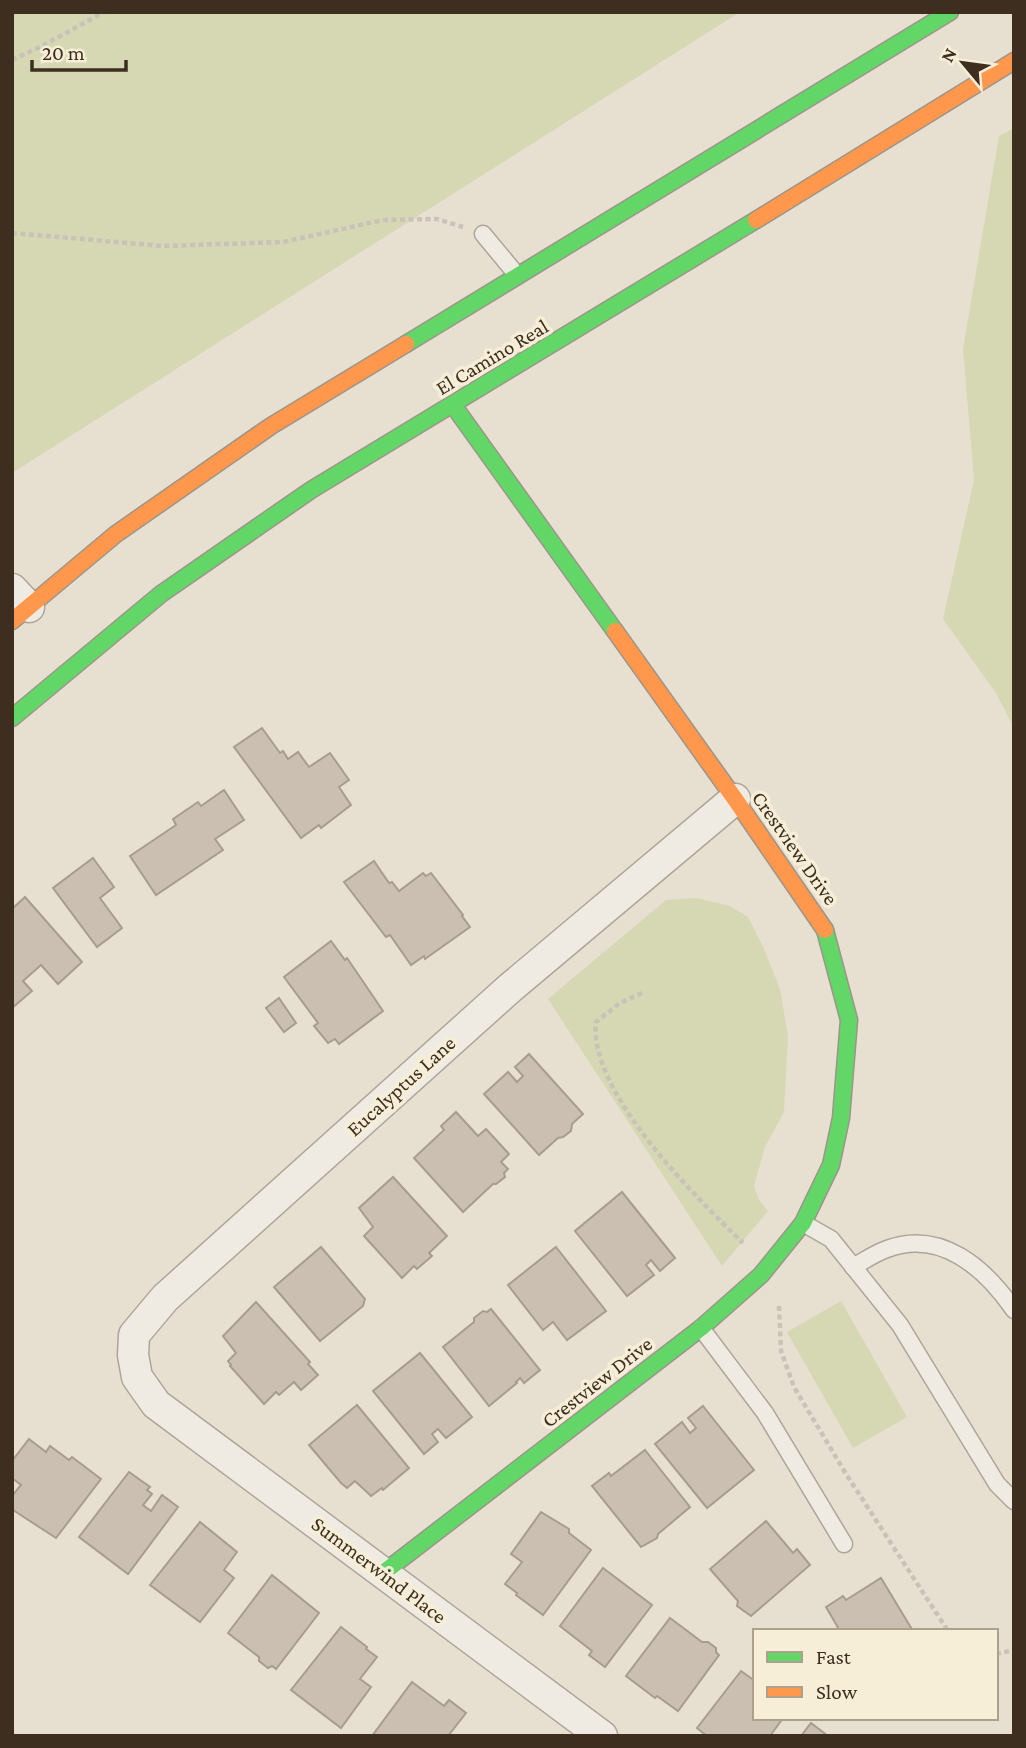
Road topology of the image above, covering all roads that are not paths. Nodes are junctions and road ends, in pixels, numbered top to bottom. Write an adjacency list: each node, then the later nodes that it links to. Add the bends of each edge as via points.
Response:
1 (950, 12): 4 (main road)
2 (1014, 61): 5 (main road, El Camino Real)
3 (483, 234): 4 (lane)
4 (518, 277): 6 (main road, via 271,426)
5 (453, 405): 7 (main road, El Camino Real, via 311,490 161,594); 8 (main road, Crestview Drive)
6 (18, 606)
7 (12, 718)
8 (735, 799): 9 (main road, Crestview Drive, via 824,927 849,1020 841,1118 831,1165); 13 (street, Eucalyptus Lane, via 510,988 165,1298 134,1335 133,1345 137,1377)
9 (803, 1223): 10 (lane, via 831,1239); 12 (main road, Crestview Drive, via 761,1275)
10 (853, 1267): 11 (lane, via 886,1249 911,1243 941,1247 967,1259 998,1286); 14 (lane, via 900,1325 997,1484)
11 (1014, 1310)
12 (701, 1328): 15 (lane, via 765,1413); 16 (main road, Crestview Drive)
13 (156, 1404): 16 (street, Summerwind Place)
14 (1014, 1501)
15 (844, 1544)
16 (383, 1573): 17 (street, Summerwind Place)
17 (602, 1736)

